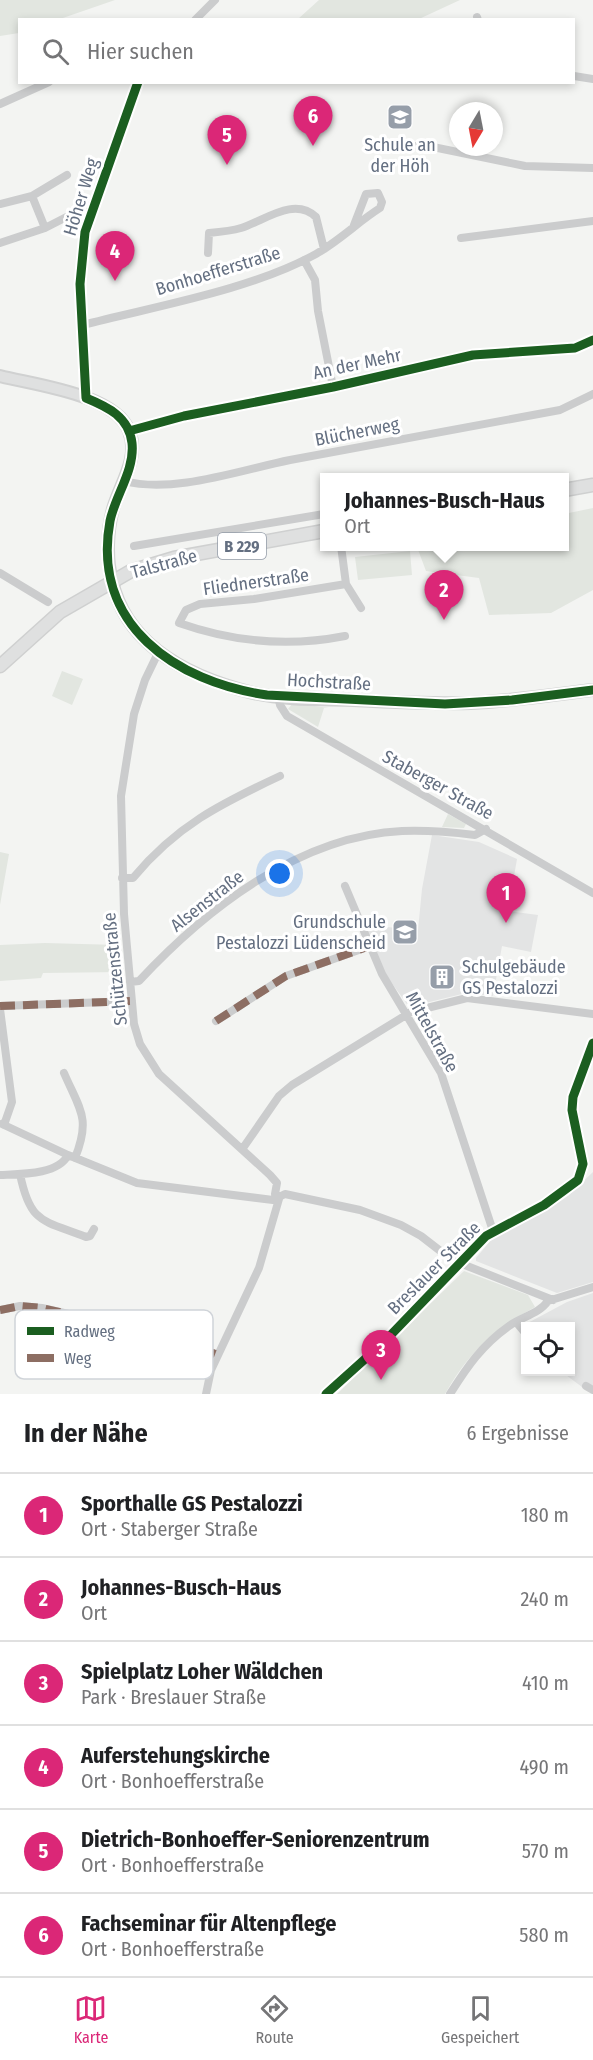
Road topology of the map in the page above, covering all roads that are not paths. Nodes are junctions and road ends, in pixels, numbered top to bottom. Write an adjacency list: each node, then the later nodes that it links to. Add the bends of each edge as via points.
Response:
1 (215, 0): 2 (street)
2 (197, 18)
3 (575, 76): 4 (street)
4 (593, 79)
5 (45, 84): 7 (street)
6 (137, 84): 13 (street, Höher Weg)
7 (0, 104)
8 (412, 146): 9 (street, via 525,166)
9 (593, 168)
10 (67, 175): 11 (street)
11 (32, 196): 12 (street); 16 (street)
12 (0, 204)
13 (93, 210): 16 (street, via 80,210); 22 (street, Höher Weg, via 84,232 81,256)
14 (593, 221): 17 (street)
15 (354, 225): 19 (street, Bonhoefferstraße)
16 (45, 228): 18 (street)
17 (461, 238)
18 (0, 243)
19 (324, 249): 20 (street, Bonhoefferstraße, via 316,217 293,208 243,227 209,233); 21 (street, Bonhoefferstraße)
20 (208, 253)
21 (304, 260): 22 (street, Bonhoefferstraße, via 235,285); 25 (street, via 315,280)
22 (82, 325): 27 (street, Höher Weg)
23 (593, 340): 25 (street, An der Mehr, via 575,348 473,355)
24 (0, 376): 27 (main road)
25 (333, 387): 28 (street, An der Mehr, via 184,416)
26 (593, 394): 29 (street, Blücherweg, via 560,410 223,475 157,485)
27 (86, 398): 28 (main road, via 111,408)
28 (129, 431): 29 (main road, via 132,450)
29 (124, 481): 37 (main road, via 110,525)
30 (593, 485): 31 (main road)
31 (569, 489)
32 (320, 515): 34 (street, Talstraße)
33 (320, 532): 37 (main road, Talstraße / B 229, via 174,558)
34 (134, 546)
35 (341, 551): 38 (street)
36 (0, 573): 39 (street)
37 (111, 581): 42 (main road, Hochstraße, via 126,615); 43 (main road, B 229, via 60,612)
38 (346, 584): 40 (street); 41 (street, Fliednerstraße, via 200,604 186,610 179,623 223,636 268,642)
39 (48, 602)
40 (361, 608)
41 (345, 636)
42 (158, 653): 45 (main road, Hochstraße, via 182,668 215,680); 48 (street, Schützenstraße, via 141,690 124,764 120,814)
43 (0, 666)
44 (593, 690): 45 (main road, Hochstraße, via 437,704)
45 (278, 696): 47 (street, Staberger Straße, via 287,716)
46 (280, 776): 48 (street, via 197,818 156,851 133,878)
47 (486, 829): 50 (street, Staberger Straße); 52 (street, Alsenstraße, via 475,835 400,831 359,838 314,853 247,887 197,924 139,981)
48 (122, 878): 52 (street, Schützenstraße)
49 (345, 885): 51 (street, Mittelstraße)
50 (593, 893)
51 (370, 946): 56 (street, Mittelstraße); 57 (street, via 286,976)
52 (130, 982): 53 (street, Schützenstraße)
53 (132, 1001): 54 (street); 61 (street, Schützenstraße, via 137,1036 159,1074)
54 (0, 1008): 60 (street, via 12,1102)
55 (593, 1014): 56 (street, via 467,998)
56 (407, 1015): 61 (street, via 292,1085 279,1096); 67 (street, Mittelstraße, via 441,1073)
57 (216, 1021)
58 (593, 1043): 67 (street, Breslauer Straße, via 575,1089 572,1110 582,1174 544,1205)
59 (64, 1073): 62 (street, via 84,1124 84,1135)
60 (2, 1124): 62 (street)
61 (243, 1148): 65 (street, Schützenstraße, via 278,1183)
62 (72, 1156): 63 (street, via 52,1168); 65 (street, via 137,1183 273,1200)
63 (20, 1174): 64 (street); 66 (street, via 27,1201 37,1217 86,1237)
64 (0, 1175)
65 (278, 1197): 68 (street, via 285,1194 383,1218 421,1236); 76 (street, via 258,1268)
66 (94, 1229)
67 (493, 1231): 68 (street, Breslauer Straße)
68 (462, 1264): 70 (street); 80 (street, Breslauer Straße)
69 (593, 1287): 70 (street)
70 (553, 1300): 73 (street)
71 (0, 1310): 72 (street, via 20,1306)
72 (51, 1310)
73 (516, 1322): 74 (street); 81 (street, via 474,1357)
74 (521, 1329)
75 (213, 1353): 76 (street)
76 (218, 1355): 77 (street)
77 (213, 1366)
78 (209, 1379): 79 (street)
79 (206, 1394)
80 (326, 1394)
81 (450, 1394)

